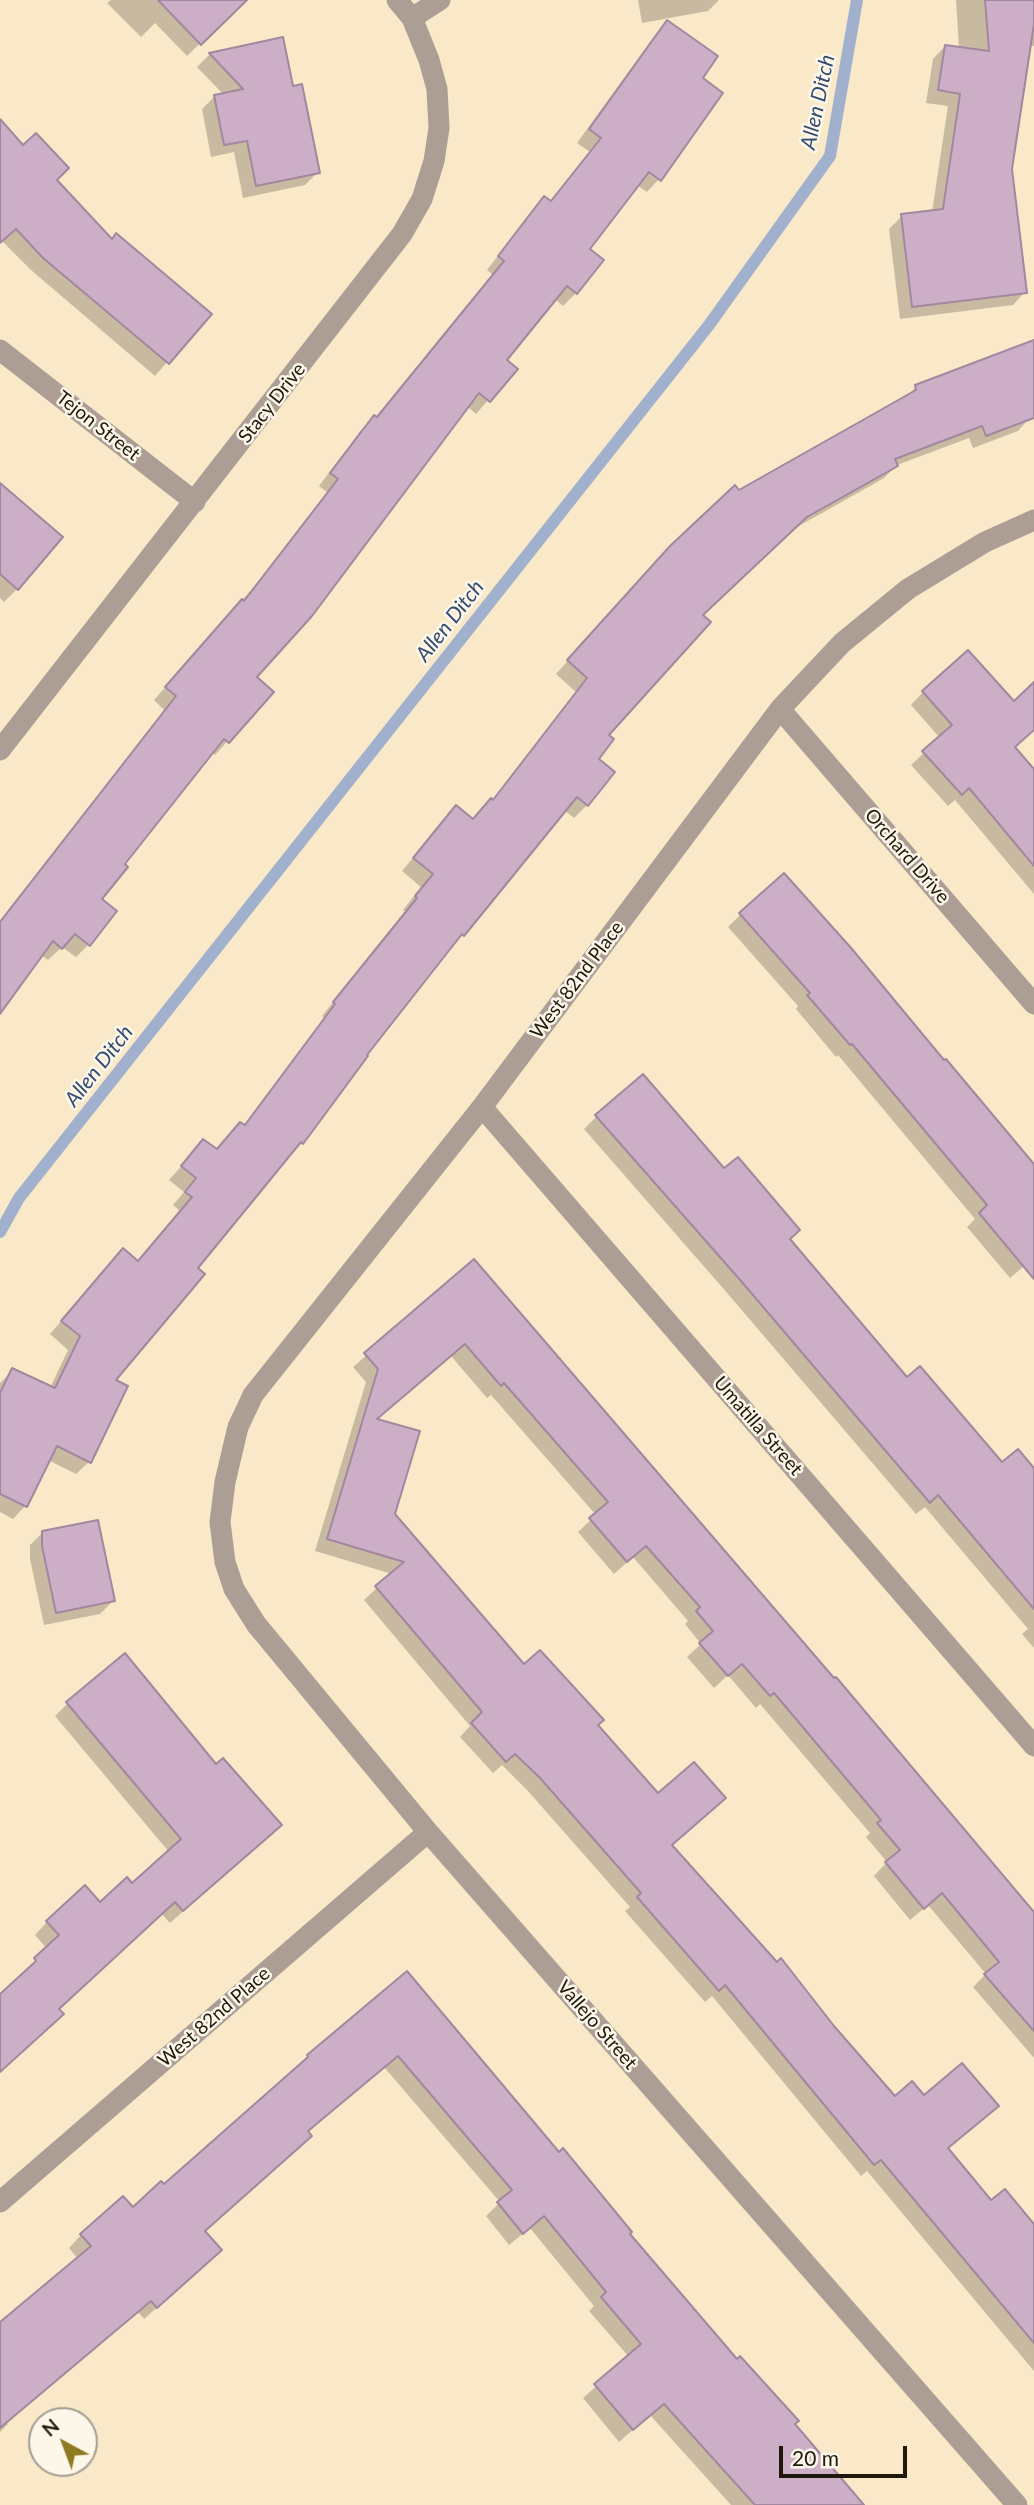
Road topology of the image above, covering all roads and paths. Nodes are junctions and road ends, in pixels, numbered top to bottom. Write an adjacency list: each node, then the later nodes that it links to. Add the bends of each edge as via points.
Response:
1 (397, 0): 3 (street, Stacy Drive)
2 (440, 0): 3 (street)
3 (412, 18): 5 (street, Stacy Drive, via 437,89 439,128 422,199 402,234)
4 (0, 350): 5 (street, Tejon Street)
5 (195, 502): 8 (street, Stacy Drive)
6 (1034, 520): 7 (street, West 82nd Place, via 985,542 908,589 842,643)
7 (780, 709): 9 (street, Orchard Drive); 10 (street, West 82nd Place)
8 (0, 750)
9 (1034, 1004)
10 (482, 1107): 11 (street, West 82nd Place, via 253,1395 238,1427); 12 (street, Umatilla Street)
11 (220, 1522): 13 (street, Vallejo Street, via 234,1589 256,1624)
12 (1034, 1746)
13 (428, 1832): 14 (street, West 82nd Place); 15 (street, Vallejo Street)
14 (0, 2202)
15 (1017, 2505)

